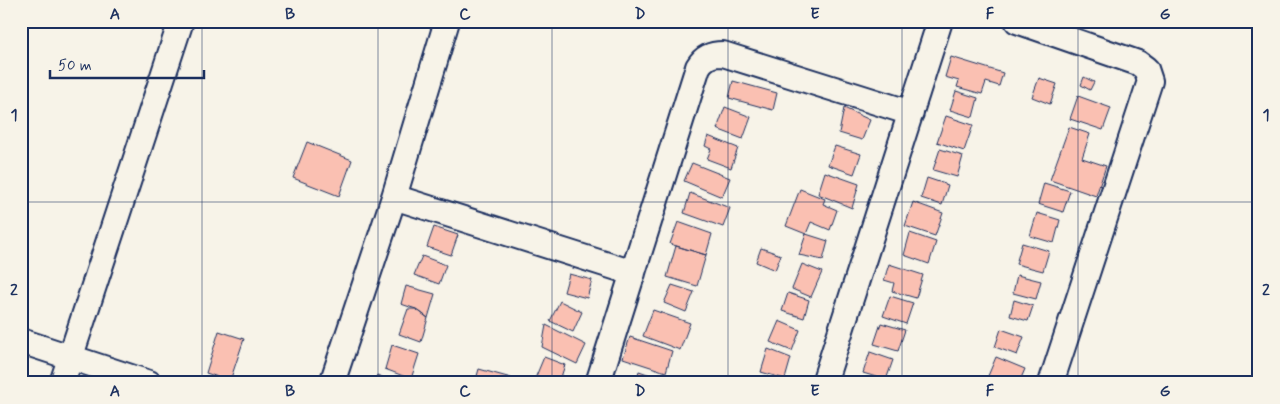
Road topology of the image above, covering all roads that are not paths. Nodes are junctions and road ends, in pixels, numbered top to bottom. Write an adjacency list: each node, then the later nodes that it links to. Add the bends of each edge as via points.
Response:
1 (181, 21): 9 (street)
2 (447, 21): 6 (street)
3 (940, 21): 5 (street)
4 (1017, 21): 15 (street, via 1138,63 1146,69 1150,81)
5 (911, 113): 7 (street, via 723,54 708,56 698,67); 14 (street)
6 (394, 197): 7 (street); 12 (street)
7 (633, 273): 13 (street)
8 (21, 341): 9 (street)
9 (70, 357): 10 (street); 11 (street)
10 (62, 383)
11 (149, 383)
12 (332, 383)
13 (598, 383)
14 (824, 383)
15 (1051, 383)

